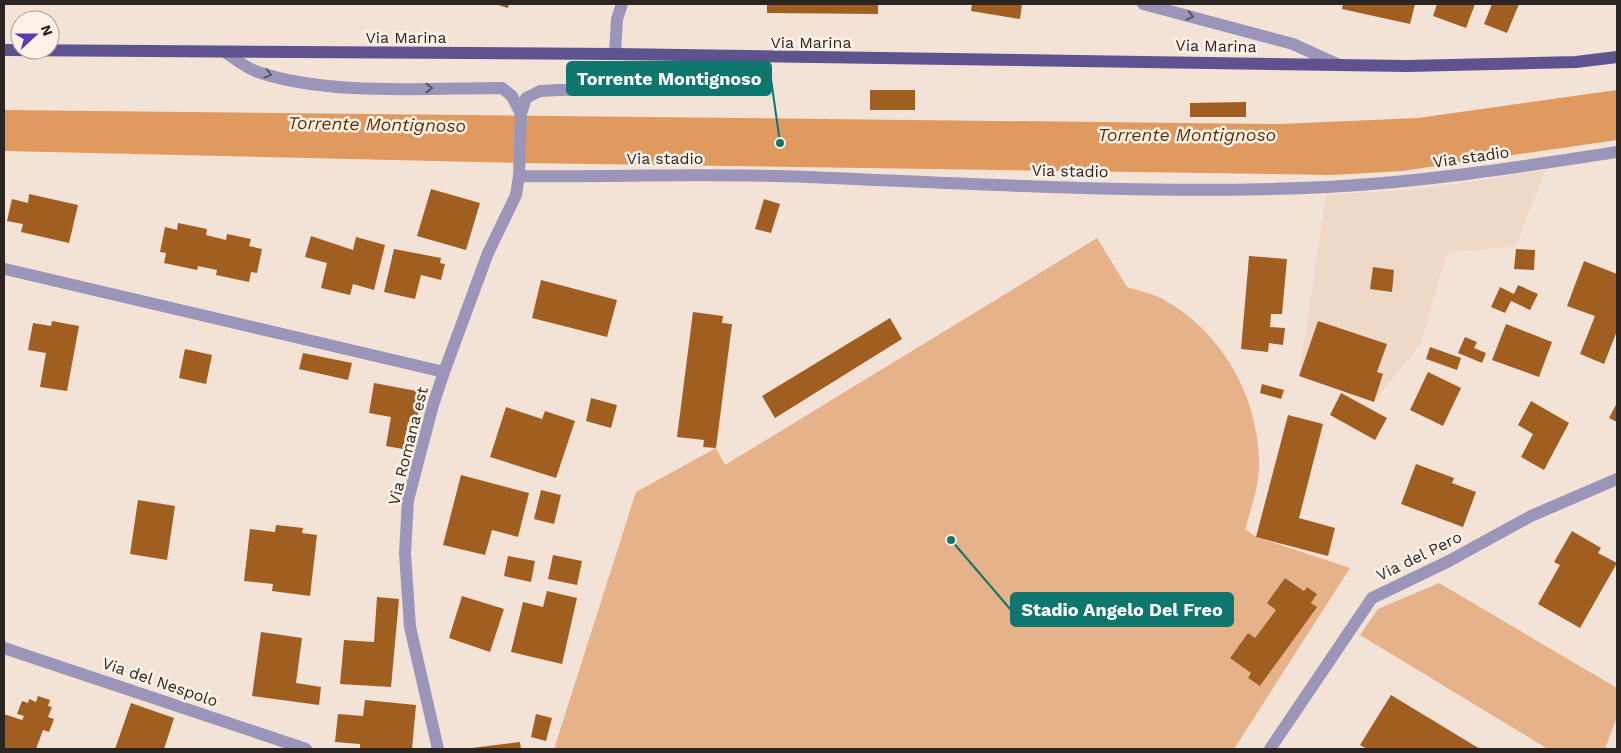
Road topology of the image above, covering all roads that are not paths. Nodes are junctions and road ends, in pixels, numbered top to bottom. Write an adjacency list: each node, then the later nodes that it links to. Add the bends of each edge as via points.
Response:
1 (622, 4): 5 (street, via 617,19)
2 (1142, 4): 8 (street, one-way to 8, via 1293,44)
3 (4, 50): 4 (main road, Via Marina)
4 (225, 52): 5 (main road, Via Marina); 9 (street, one-way to 9, via 256,71 337,87 502,88 512,96)
5 (615, 54): 6 (main road, Via Marina)
6 (722, 57): 8 (main road, Via Marina); 9 (street, via 721,76 716,84 704,88 540,91 526,98)
7 (1617, 57): 8 (main road, Via Marina, via 1576,62)
8 (1339, 65)
9 (521, 114): 11 (street, Via Romana est)
10 (1617, 152): 11 (street, Via stadio, via 1440,179 1326,187 1201,190 775,176)
11 (520, 176): 13 (street, Via Romana est, via 516,195 488,253)
12 (4, 269): 13 (street)
13 (444, 372): 17 (street, Via Romana est, via 408,500 406,553 410,627)
14 (1617, 479): 18 (street, Via del Pero, via 1531,516 1372,598)
15 (4, 648): 16 (street, Via del Nespolo)
16 (306, 749)
17 (438, 749)
18 (1270, 749)

